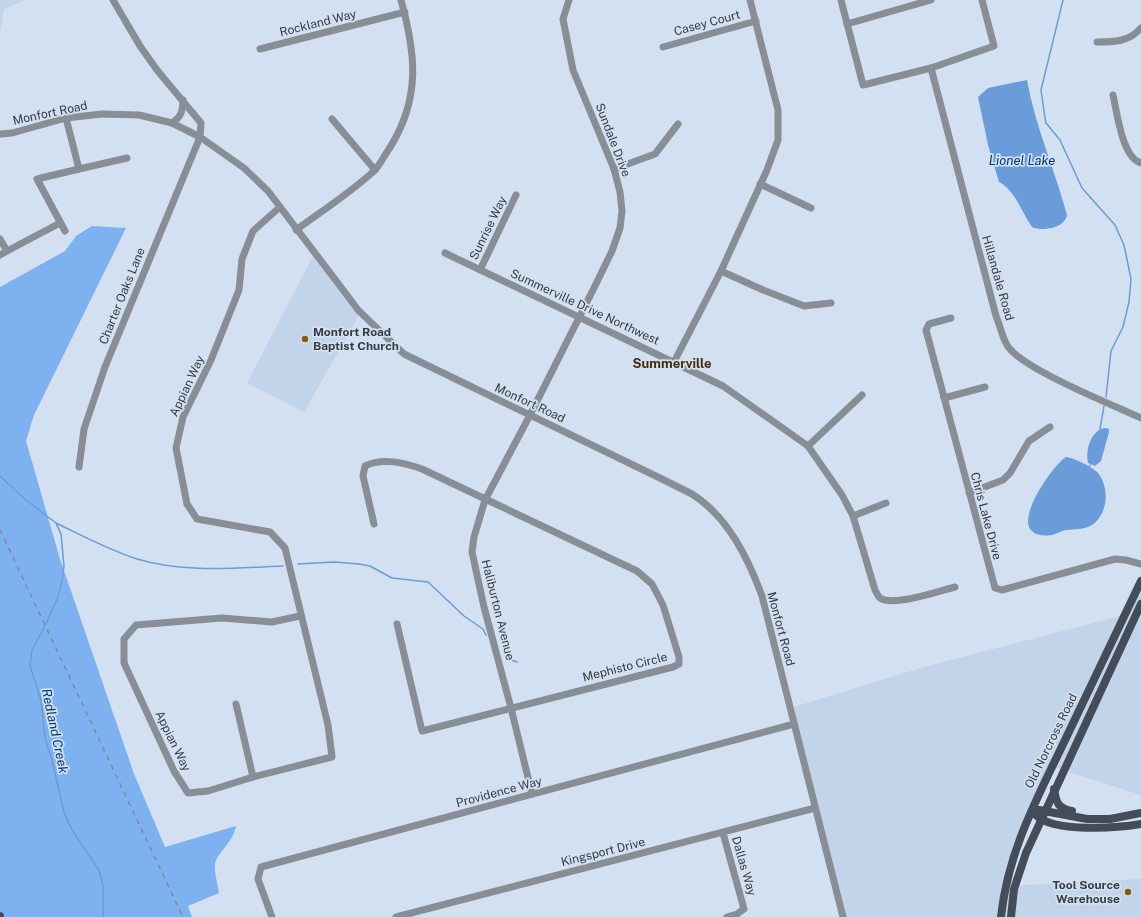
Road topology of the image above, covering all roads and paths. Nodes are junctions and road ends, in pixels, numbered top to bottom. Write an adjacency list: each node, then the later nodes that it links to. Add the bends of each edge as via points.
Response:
1 (112, 0): 17 (street, via 148,58)
2 (402, 0): 8 (street)
3 (569, 0): 27 (street, Sundale Drive, via 563,19 573,70)
4 (750, 0): 9 (street)
5 (841, 0): 10 (street)
6 (931, 0): 10 (street)
7 (982, 0): 15 (street, via 994,46)
8 (404, 12): 14 (street, Rockland Way); 28 (street, via 412,39 414,75 410,101 397,137)
9 (756, 21): 13 (street, Casey Court); 29 (street, via 780,124 774,152)
10 (847, 24): 15 (street, via 863,85)
11 (1141, 28): 12 (street, via 1129,38 1120,41)
12 (1097, 42)
13 (663, 46)
14 (260, 49)
15 (931, 68): 49 (street, Hillandale Road, via 996,316 1007,345 1014,354 1047,374)
16 (1113, 95): 25 (street, via 1125,146 1132,157)
17 (183, 100): 20 (street, via 183,110 179,118); 23 (street, via 201,123)
18 (66, 118): 20 (street, Monfort Road, via 118,114 139,115); 22 (street, Monfort Road); 26 (street)
19 (332, 119): 28 (street)
20 (172, 123): 23 (street, Monfort Road)
21 (678, 124): 27 (street, via 655,154)
22 (0, 134)
23 (200, 137): 31 (street, Monfort Road, via 244,168 268,191); 52 (street, Charter Oaks Lane, via 105,367 84,429)
24 (127, 158): 26 (street)
25 (1141, 163)
26 (79, 169): 33 (street, via 37,180)
27 (614, 169): 42 (street, Sundale Drive, via 622,211 620,228 612,251)
28 (375, 170): 34 (street)
29 (760, 184): 32 (street); 40 (street)
30 (516, 195): 39 (street, Sunrise Way)
31 (280, 207): 34 (street, Monfort Road); 62 (street, Appian Way, via 253,231 242,259 239,290 211,360 183,417 176,448 187,504 197,519 270,532 285,548)
32 (811, 208)
33 (60, 223): 35 (street); 37 (street)
34 (296, 230): 48 (street, Monfort Road, via 359,311 404,354)
35 (64, 231)
36 (0, 239): 37 (street)
37 (3, 253)
38 (445, 253): 39 (street, Summerville Drive Northwest)
39 (480, 270): 42 (street, Summerville Drive Northwest)
40 (721, 271): 41 (street, via 804,306); 44 (street)
41 (832, 303)
42 (579, 317): 44 (street, Summerville Drive Northwest); 48 (street, Sundale Drive)
43 (951, 318): 47 (street, Chris Lake Drive, via 929,324 926,330)
44 (674, 362): 51 (street, Summerville Drive Northwest, via 723,386)
45 (985, 387): 47 (street)
46 (862, 395): 51 (street)
47 (944, 398): 53 (street, Chris Lake Drive)
48 (530, 416): 54 (street, Haliburton Avenue); 66 (street, Monfort Road, via 692,495 716,514 744,552 756,579)
49 (1141, 418)
50 (1050, 427): 53 (street, via 1029,440 1010,473 1003,480)
51 (808, 446): 56 (street, Summerville Drive Northwest, via 829,474)
52 (79, 467)
53 (969, 493): 58 (street, Chris Lake Drive, via 995,588 1002,590 1115,559)
54 (485, 500): 57 (street, Mephisto Circle, via 409,464 369,464 365,466 363,476); 65 (street, Haliburton Avenue, via 472,552 484,607); 65 (street, Mephisto Circle, via 637,571 652,584 663,605 679,656 679,664 673,667)
55 (886, 503): 56 (street)
56 (853, 516): 60 (street, Summerville Drive Northwest, via 875,590 880,597 886,600 900,600)
57 (374, 524)
58 (1141, 564)
59 (1141, 581): 71 (main road, Old Norcross Road)
60 (955, 587)
61 (1141, 604): 68 (main road, Old Norcross Road)
62 (300, 616): 67 (street, Appian Way, via 328,724 332,757); 67 (street, Appian Way, via 272,622 222,618 136,625 124,639 124,664 174,771 188,792 208,791)
63 (397, 624): 65 (street, Mephisto Circle, via 422,731)
64 (236, 704): 67 (street)
65 (512, 708): 69 (street, Haliburton Avenue)
66 (794, 724): 69 (street, Providence Way); 70 (street, Monfort Road)
67 (253, 777)
68 (1054, 788): 72 (main road, Old Norcross Road); 75 (main road, via 1057,804 1064,810)
69 (532, 794): 78 (street, Providence Way, via 261,867 258,879)
70 (815, 808): 77 (street, Kingsport Drive); 81 (street, Monfort Road)
71 (1032, 810): 72 (main road); 74 (main road); 82 (main road, Old Norcross Road, via 1014,853 1004,889)
72 (1044, 810): 74 (main road, Old Norcross Road); 75 (main road, via 1087,819)
73 (1141, 813): 75 (main road)
74 (1040, 819): 76 (main road, via 1094,829); 83 (main road, Old Norcross Road, via 1014,889)
75 (1110, 819)
76 (1141, 824)
77 (723, 833): 79 (street, Kingsport Drive); 80 (street, Dallas Way, via 744,909)
78 (272, 917)
79 (396, 917)
80 (727, 917)
81 (843, 917)
82 (1001, 917)
83 (1011, 917)

